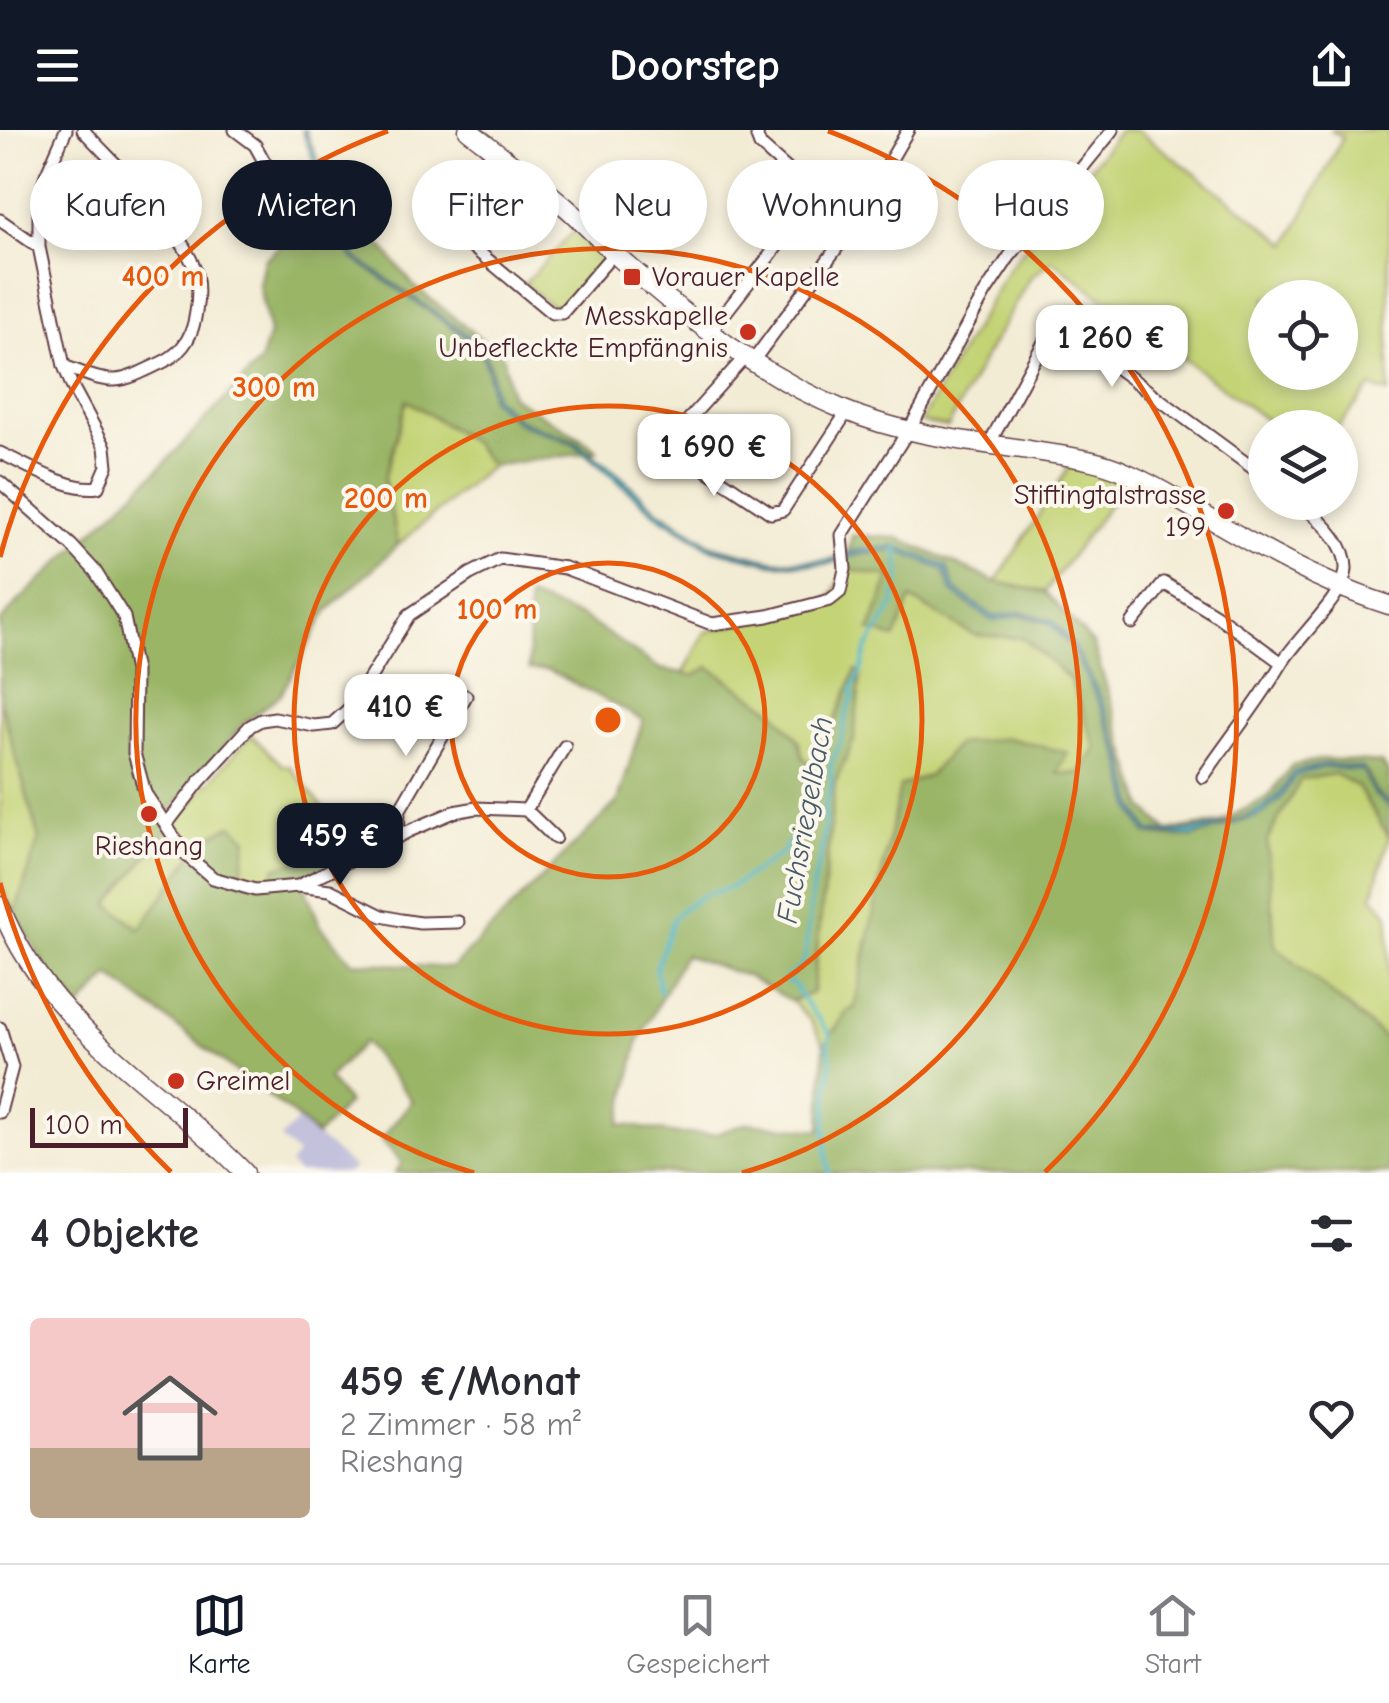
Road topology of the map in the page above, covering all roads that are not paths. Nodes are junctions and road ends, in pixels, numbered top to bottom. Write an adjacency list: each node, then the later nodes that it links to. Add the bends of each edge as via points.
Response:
1 (66, 130): 9 (street)
2 (83, 130): 17 (street, via 179,239 197,277 198,303 194,332 183,347 140,372 102,381)
3 (235, 130): 10 (street)
4 (468, 130): 8 (street)
5 (758, 130): 15 (street, via 760,146 810,196)
6 (908, 130): 16 (street, via 850,230)
7 (1113, 130): 19 (street, via 1009,257)
8 (496, 152): 14 (street); 14 (street, via 429,211 552,313 562,312)
9 (52, 160)
10 (263, 160)
11 (0, 220): 12 (street)
12 (30, 241)
13 (40, 250): 17 (street)
14 (614, 253): 15 (street)
15 (711, 331): 16 (street)
16 (750, 358): 18 (street); 18 (street, via 671,443 771,513 783,510)
17 (64, 366): 21 (street, via 106,448 98,486 66,483)
18 (847, 412): 19 (street)
19 (908, 430): 20 (street); 33 (street, via 842,535 845,569 840,592 830,600 712,624 565,568 500,559 410,615 352,706 332,724 275,718 250,726)
20 (989, 444): 22 (street, via 1050,331 1064,328); 25 (street, via 1126,472)
21 (0, 453)
22 (1248, 464)
23 (0, 482): 33 (street, via 71,545 124,617 135,671 134,753 145,793)
24 (1320, 520): 25 (street, via 1338,544 1346,570)
25 (1340, 588): 26 (street); 28 (street)
26 (1389, 605)
27 (1132, 624): 28 (street, via 1164,583)
28 (1282, 663): 31 (street)
29 (466, 696): 34 (street, via 399,811)
30 (566, 746): 32 (street)
31 (1203, 777)
32 (526, 810): 34 (street, via 476,808); 35 (street)
33 (166, 826): 36 (street, via 214,878 256,890)
34 (398, 837): 36 (street)
35 (555, 838)
36 (298, 886): 38 (street, via 330,890 382,916)
37 (2, 916): 41 (street, via 71,1017)
38 (458, 922)
39 (0, 1028): 40 (street, via 12,1067)
40 (0, 1112)
41 (245, 1173)

